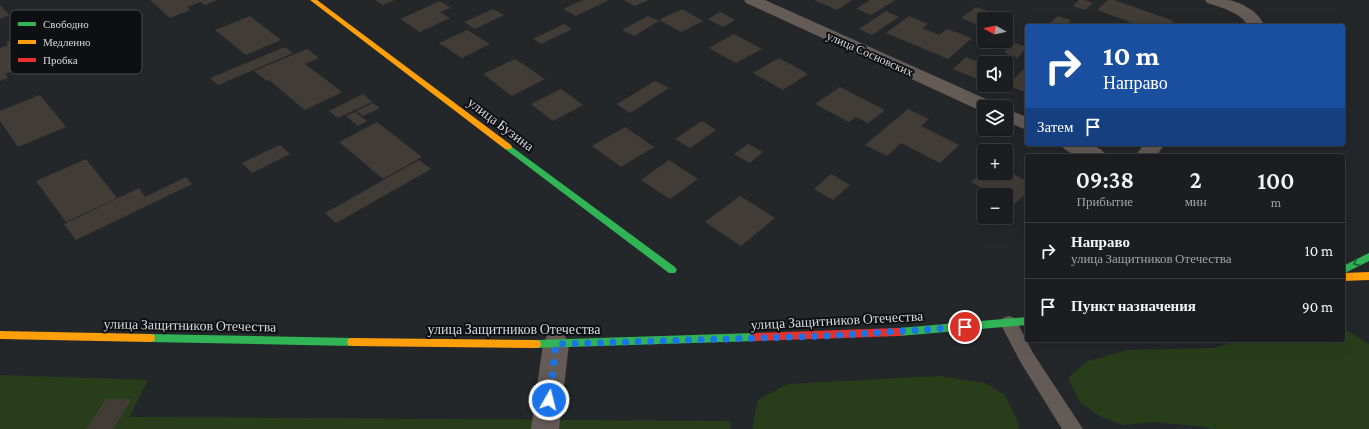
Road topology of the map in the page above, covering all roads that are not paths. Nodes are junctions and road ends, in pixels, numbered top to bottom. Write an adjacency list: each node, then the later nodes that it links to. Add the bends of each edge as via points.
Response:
1 (313, 0): 14 (main road, улица Бузина)
2 (752, 0): 5 (street, улица Сосновских)
3 (1213, 0): 4 (street, via 1237,9)
4 (1252, 20)
5 (977, 102)
6 (1013, 118): 7 (street)
7 (1025, 123)
8 (1074, 146): 10 (street)
9 (1153, 146): 11 (street)
10 (1092, 154)
11 (1147, 154)
12 (1369, 257): 13 (main road, one-way to 13)
13 (1345, 269)
14 (672, 270)
15 (1369, 276): 16 (main road)
16 (1345, 277)
17 (1025, 321): 18 (main road, улица Защитников Отечества)
18 (1009, 323): 20 (main road, улица Защитников Отечества, via 825,336); 22 (lane, via 1027,358)
19 (0, 335): 20 (main road, улица Защитников Отечества)
20 (556, 344): 21 (street)
21 (545, 429)
22 (1073, 429)

